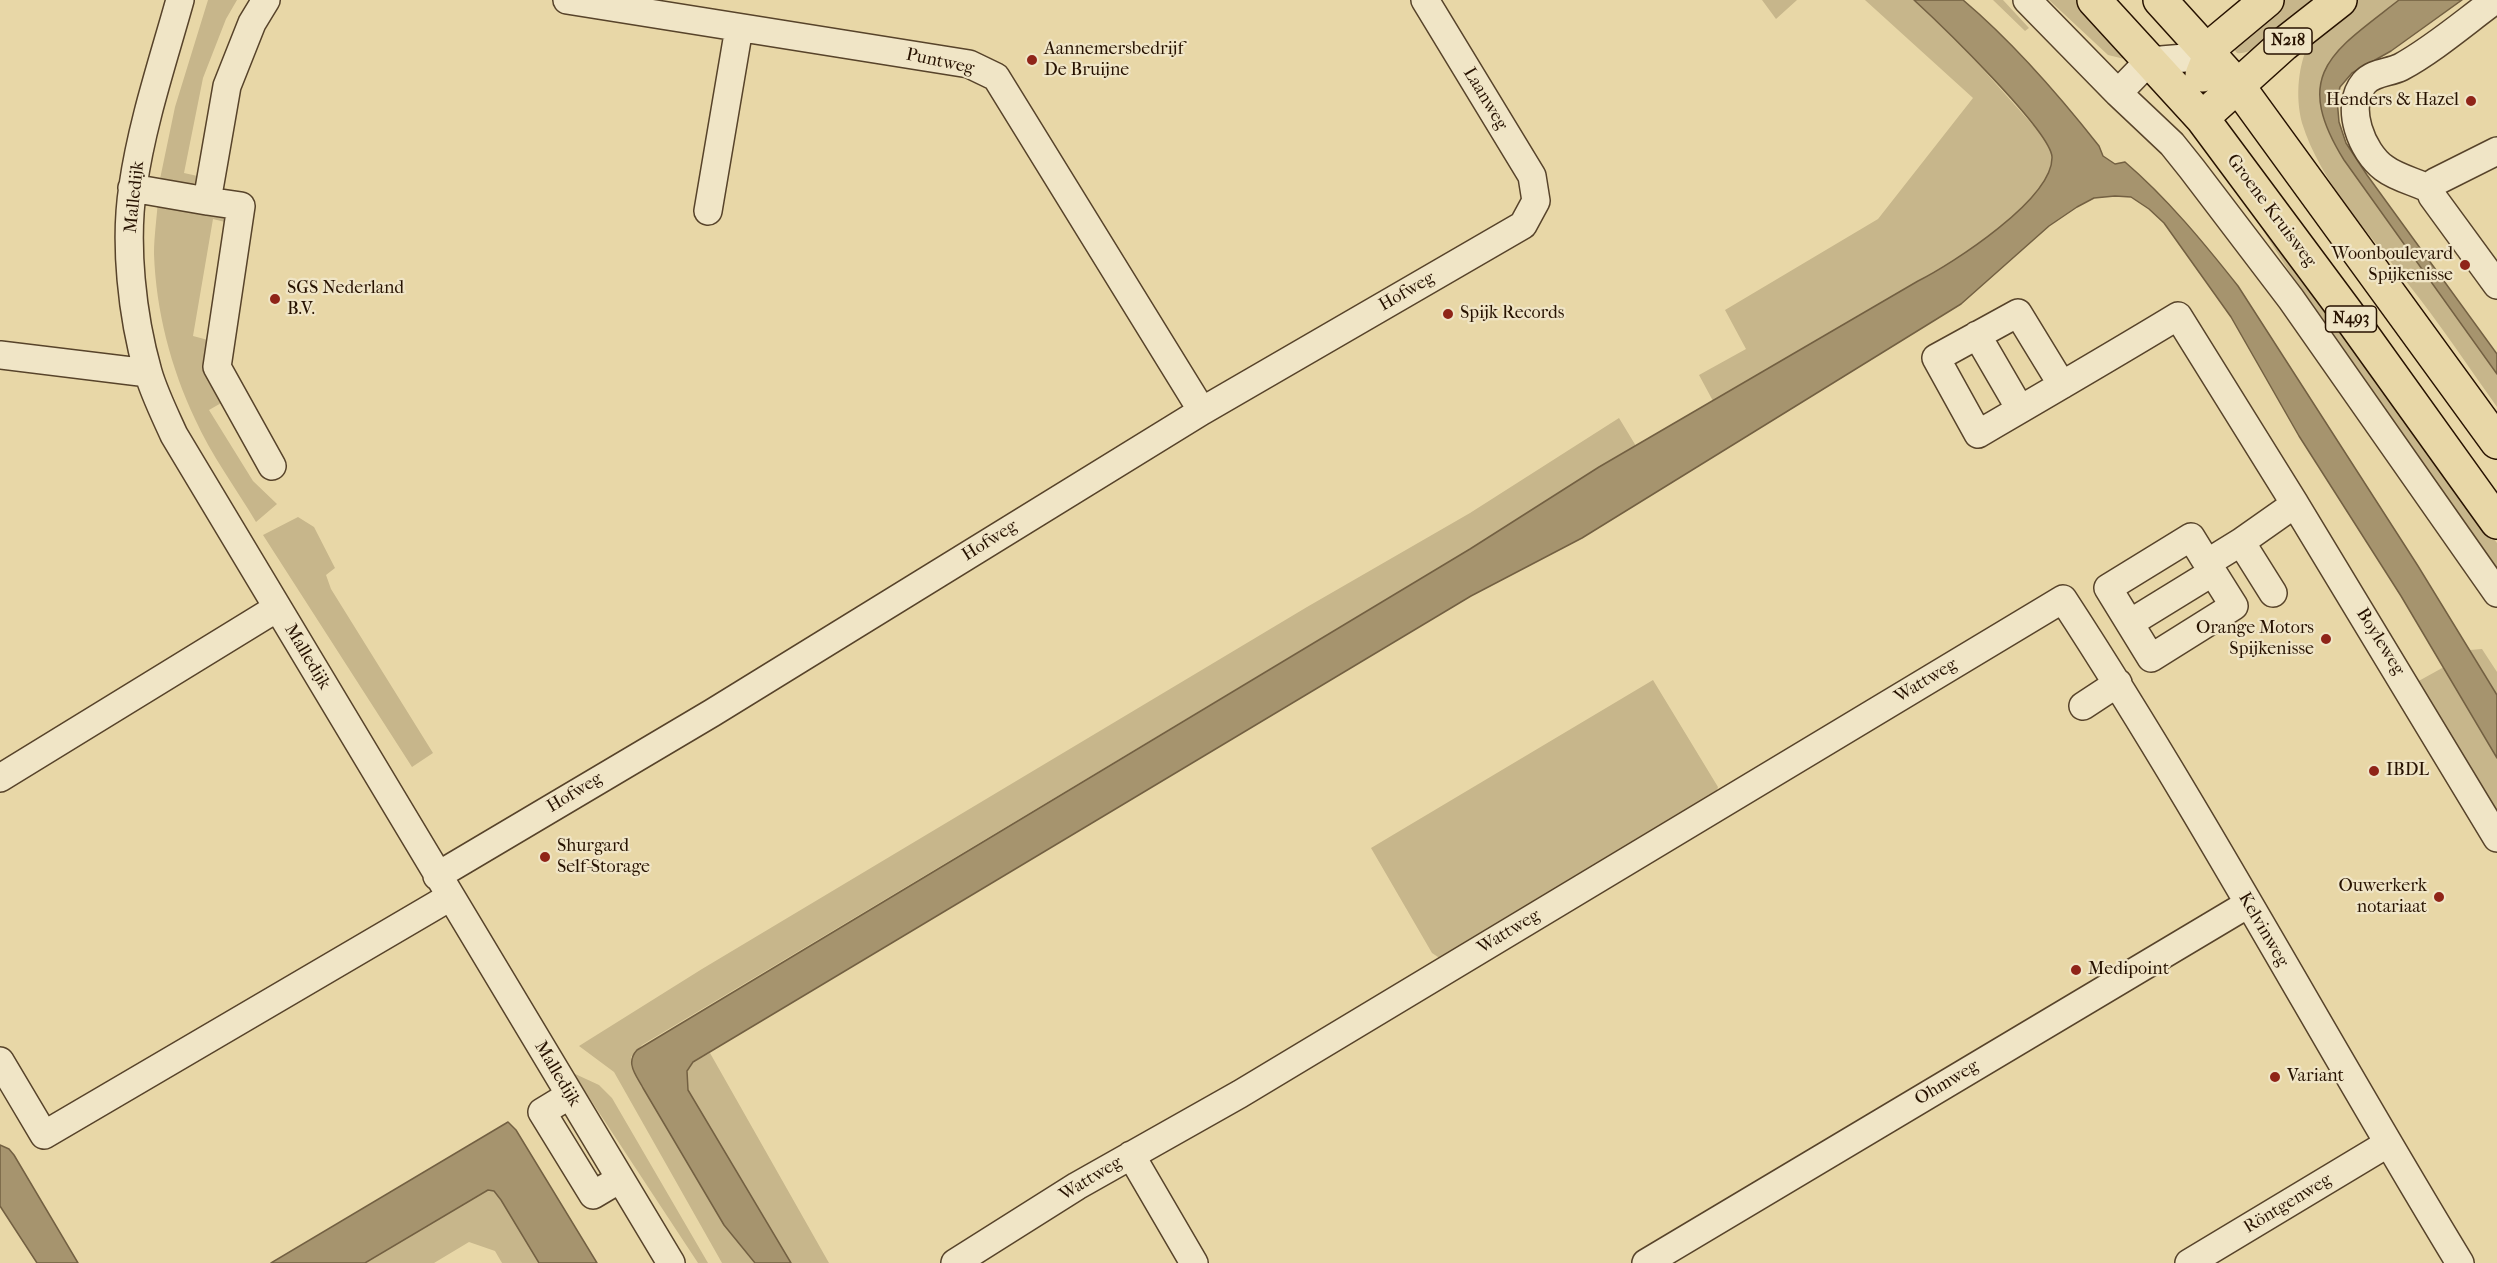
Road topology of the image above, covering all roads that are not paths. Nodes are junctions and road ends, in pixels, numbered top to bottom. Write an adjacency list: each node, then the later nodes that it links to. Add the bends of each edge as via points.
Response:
1 (180, 0): 19 (street, Malledijk, via 148,113)
2 (266, 0): 21 (street, via 252,23 227,86)
3 (567, 0): 11 (street, Puntweg)
4 (1425, 0): 22 (street, Laanweg, via 1532,176)
5 (2027, 0): 15 (street)
6 (2094, 0): 13 (main road, Groene Kruisweg)
7 (2160, 0): 12 (main road)
8 (2267, 0): 12 (main road, N218, via 2219,40)
9 (2340, 0): 14 (main road, N218)
10 (2495, 0): 20 (street, via 2410,62 2370,78 2358,93 2356,124 2378,162 2394,174)
11 (739, 28): 23 (street); 31 (street, Puntweg, via 969,64 996,77)
12 (2209, 56): 13 (street); 14 (main road, N493); 16 (main road, N218, via 2200,81)
13 (2149, 61): 15 (street); 16 (main road, Groene Kruisweg)
14 (2238, 86): 16 (main road, N218); 32 (main road, N493)
15 (2118, 93): 17 (street)
16 (2202, 118): 17 (street); 35 (main road, Groene Kruisweg / N493)
17 (2172, 144): 39 (street, via 2291,299)
18 (2497, 151): 20 (street, via 2435,182)
19 (132, 188): 21 (street); 28 (street, Malledijk, via 129,251)
20 (2430, 189): 24 (street, via 2432,196)
21 (207, 201): 33 (street, via 241,206 217,367)
22 (1536, 201): 31 (street, Hofweg, via 1523,225)
23 (708, 211)
24 (2487, 252): 25 (street)
25 (2497, 285)
26 (1977, 335): 29 (street, via 2018,313); 30 (street); 30 (street, via 1936,358 1978,434)
27 (0, 355): 28 (street)
28 (148, 373): 41 (street, Malledijk, via 174,435)
29 (2062, 385): 30 (street); 34 (street, Boyleweg, via 2178,316)
30 (2020, 409)
31 (1202, 411): 47 (street, Hofweg, via 712,712)
32 (2497, 442)
33 (272, 466)
34 (2295, 504): 36 (street); 46 (street, Boyleweg)
35 (2497, 522)
36 (2241, 542): 37 (street); 38 (street)
37 (2210, 567): 42 (street); 42 (street, via 2191,537 2108,588); 42 (street, via 2234,606 2151,658)
38 (2272, 593)
39 (2497, 593)
40 (2063, 598): 43 (street, Kelvinweg); 51 (street, Wattweg, via 1240,1094)
41 (277, 608): 45 (street); 47 (street, Malledijk)
42 (2130, 623)
43 (2118, 683): 44 (street); 48 (street, Kelvinweg)
44 (2083, 706)
45 (0, 778)
46 (2497, 838)
47 (443, 886): 49 (street, Hofweg, via 44,1135); 52 (street, Malledijk)
48 (2248, 904): 50 (street, Kelvinweg); 55 (street, Ohmweg)
49 (0, 1061)
50 (2387, 1144): 56 (street, Röntgenweg); 57 (street, Kelvinweg)
51 (1131, 1155): 53 (street, Wattweg); 54 (street)
52 (671, 1263)
53 (955, 1263)
54 (1194, 1263)
55 (1646, 1263)
56 (2189, 1263)
57 (2460, 1263)

